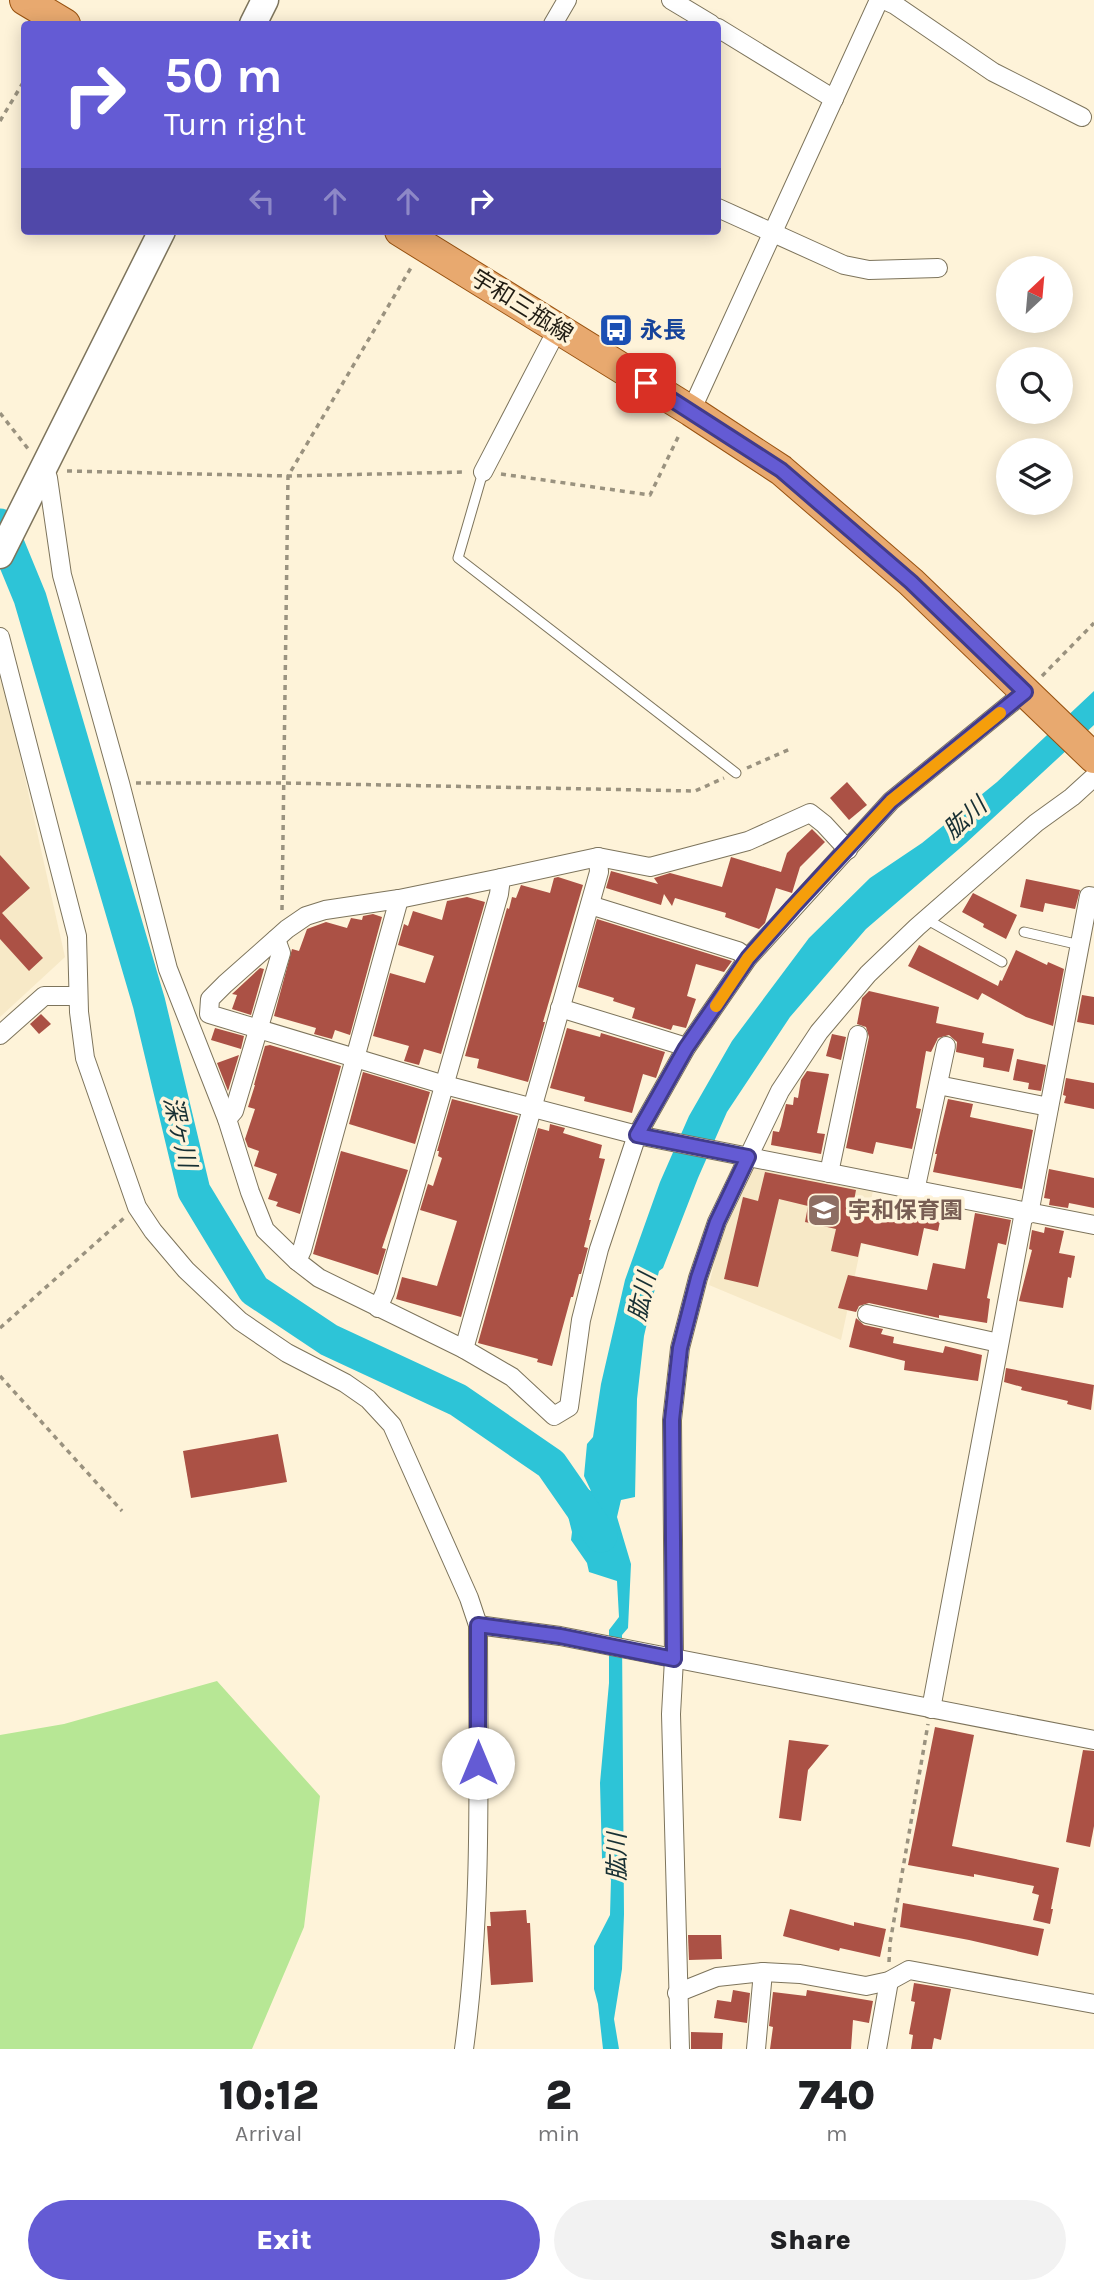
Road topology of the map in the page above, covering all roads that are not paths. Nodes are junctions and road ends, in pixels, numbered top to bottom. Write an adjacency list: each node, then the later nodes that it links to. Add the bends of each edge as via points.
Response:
1 (25, 0): 6 (main road)
2 (265, 0): 7 (street)
3 (567, 0): 8 (street)
4 (671, 0): 9 (street)
5 (882, 0): 11 (street); 12 (street, via 993,72)
6 (60, 21)
7 (254, 21)
8 (555, 21)
9 (706, 21)
10 (721, 30): 11 (street)
11 (834, 99): 14 (street)
12 (1082, 117)
13 (721, 209): 14 (street)
14 (771, 233): 17 (street, via 844,265 869,270); 19 (street)
15 (160, 235): 21 (street)
16 (419, 236): 18 (main road, 宇和三瓶線)
17 (938, 268)
18 (558, 328): 19 (main road, 宇和三瓶線); 20 (street)
19 (691, 411): 24 (main road, 宇和三瓶線, via 781,470 911,582)
20 (483, 472): 26 (lane, via 458,558)
21 (40, 475): 22 (street); 46 (street, via 48,478 62,575 168,969)
22 (0, 555)
23 (0, 637): 40 (street, via 77,936)
24 (1030, 696): 25 (main road, 宇和三瓶線); 28 (street, via 891,801)
25 (1094, 758)
26 (736, 773)
27 (1094, 777): 34 (street)
28 (848, 850): 29 (street, via 810,813 748,841 650,867); 38 (street)
29 (598, 857): 30 (street); 33 (street)
30 (501, 878): 32 (street); 50 (street)
31 (1094, 897): 37 (street, via 1089,896)
32 (400, 899): 36 (street, via 306,916); 49 (street)
33 (590, 905): 38 (street); 41 (street)
34 (926, 919): 39 (lane); 56 (street, via 868,974 819,1031)
35 (1024, 932): 37 (lane)
36 (282, 934): 42 (street, via 210,999); 43 (street)
37 (1080, 945): 53 (street)
38 (748, 958): 48 (street)
39 (1002, 962)
40 (78, 996): 44 (street, via 44,996); 66 (street, via 85,1058 137,1207 186,1270 240,1321 287,1353 345,1382 392,1425)
41 (560, 1008): 48 (street); 52 (street)
42 (209, 1014): 43 (street); 46 (street)
43 (260, 1031): 49 (street); 54 (street, via 234,1111)
44 (0, 1035)
45 (858, 1035): 57 (street)
46 (194, 1037): 54 (street)
47 (946, 1046): 51 (street)
48 (686, 1048): 55 (street)
49 (355, 1058): 50 (street); 61 (street)
50 (445, 1084): 52 (street); 62 (street)
51 (938, 1085): 53 (street); 58 (street)
52 (532, 1107): 55 (street); 65 (street)
53 (1049, 1107): 59 (street)
54 (227, 1119): 61 (street, via 265,1230)
55 (637, 1135): 56 (street); 65 (street, via 581,1320 569,1407 554,1416 512,1377)
56 (744, 1156): 57 (street); 67 (street, via 698,1278 680,1348 672,1420)
57 (829, 1173): 58 (street)
58 (915, 1191): 59 (street)
59 (1027, 1213): 60 (street); 64 (street)
60 (1094, 1225)
61 (297, 1261): 62 (street, via 319,1278)
62 (378, 1308): 65 (street)
63 (866, 1314): 64 (street)
64 (999, 1343): 68 (street)
65 (464, 1349)
66 (478, 1625): 67 (street); 74 (street, via 479,1845)
67 (668, 1658): 68 (street); 72 (street)
68 (931, 1709): 69 (street)
69 (1094, 1740)
70 (763, 1972): 71 (street, via 866,1986); 72 (street, via 717,1977); 76 (street)
71 (889, 1981): 73 (street, via 909,1970); 77 (street)
72 (677, 1993): 75 (street)
73 (1094, 2004)
74 (464, 2049)
75 (680, 2049)
76 (756, 2049)
77 (877, 2049)

